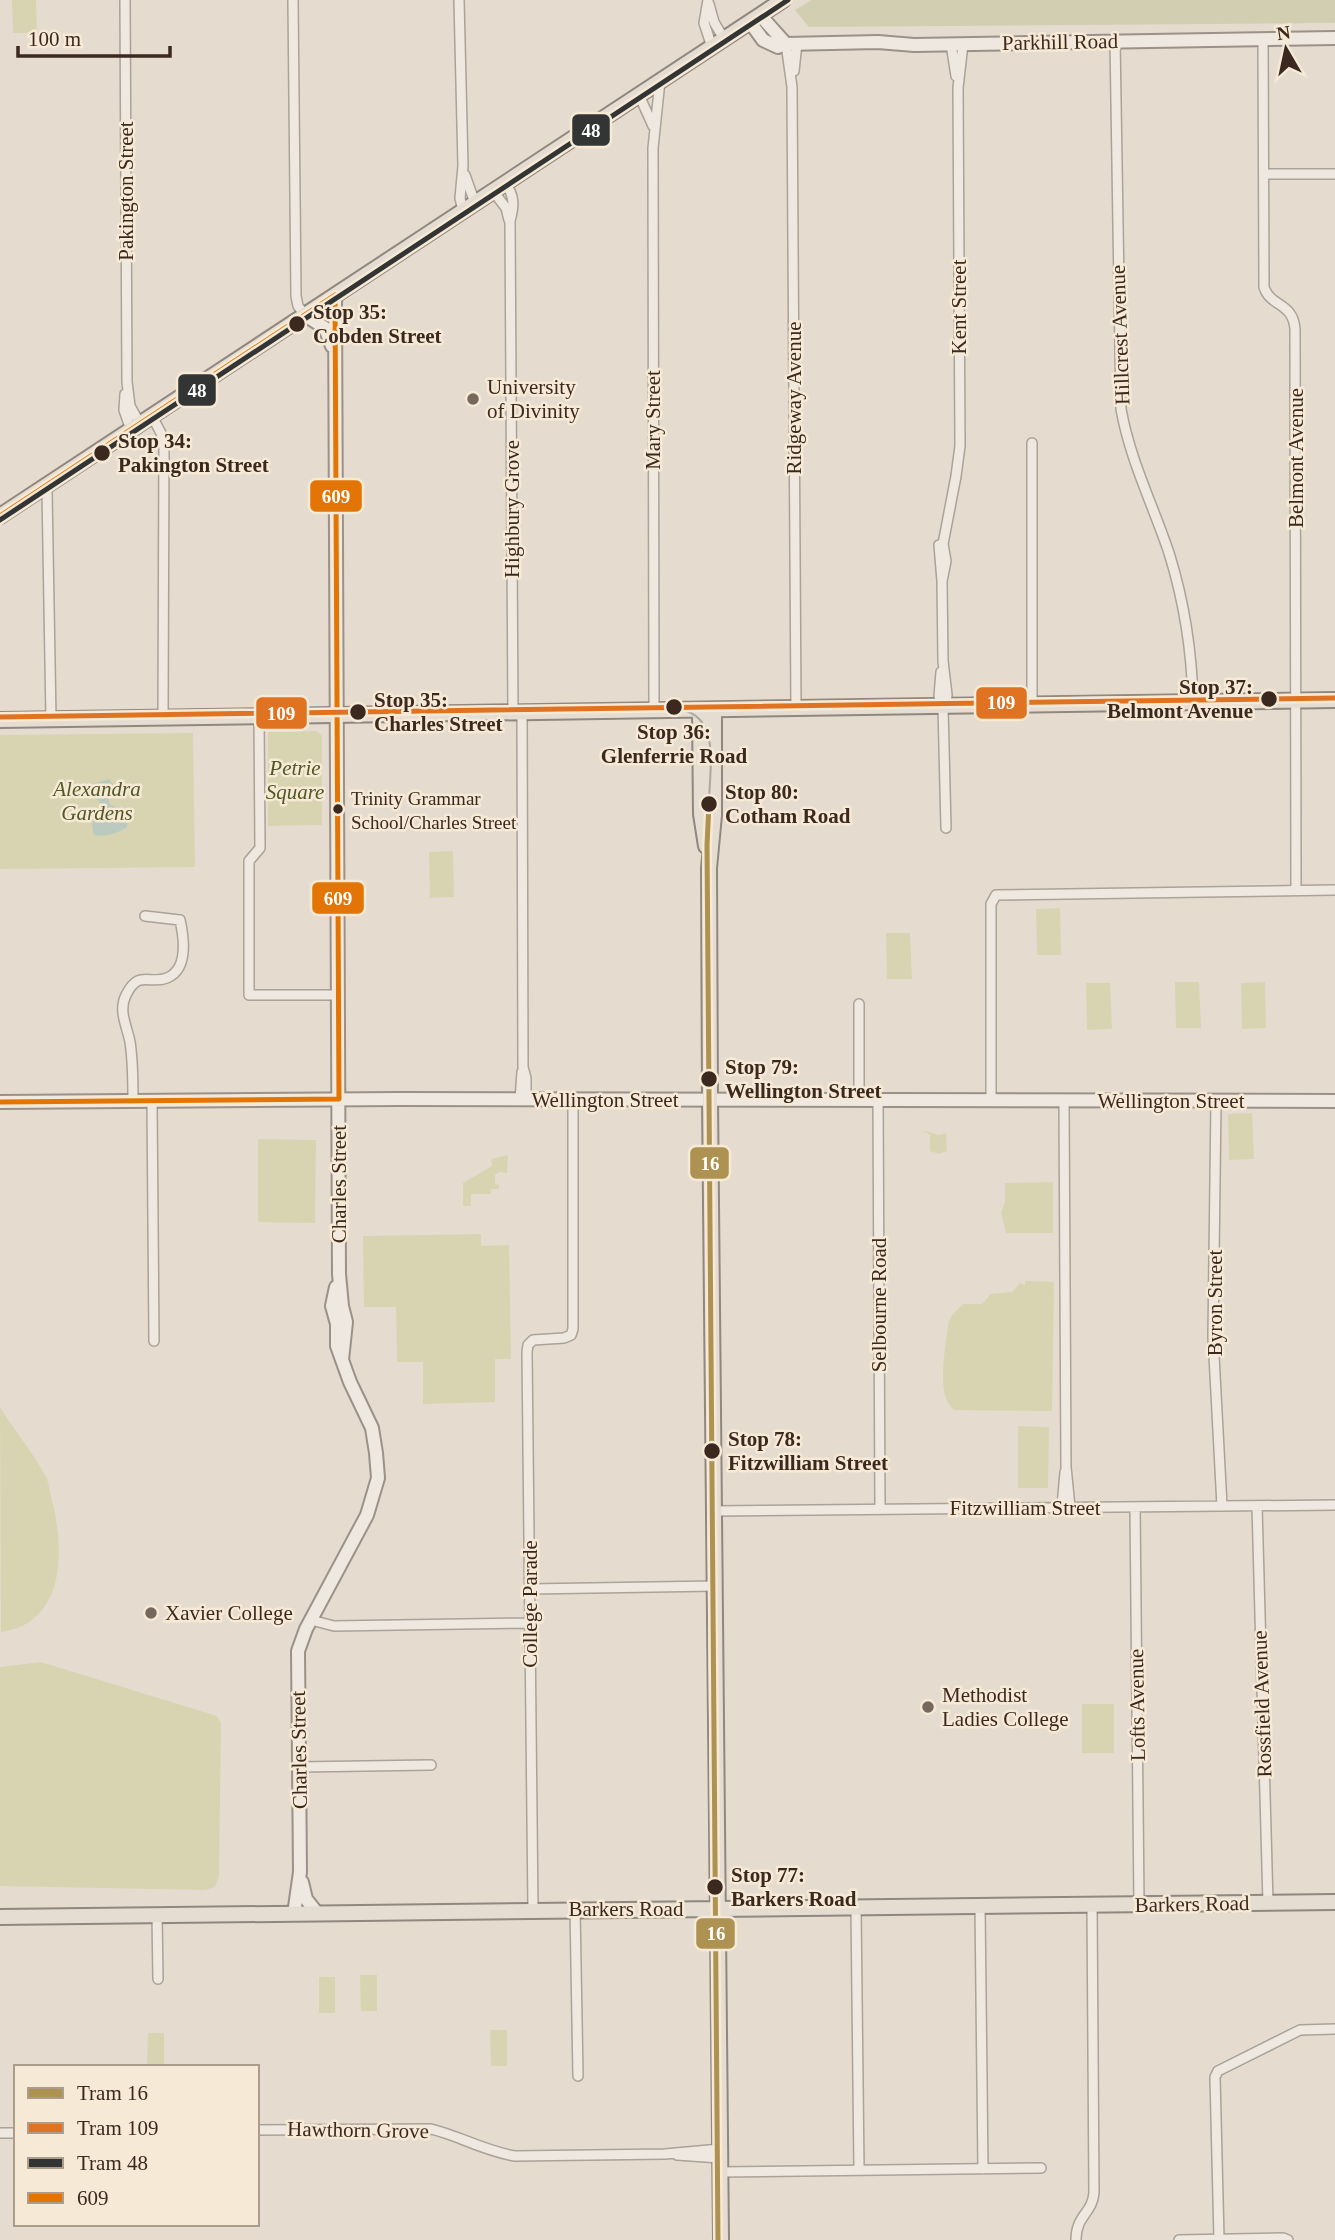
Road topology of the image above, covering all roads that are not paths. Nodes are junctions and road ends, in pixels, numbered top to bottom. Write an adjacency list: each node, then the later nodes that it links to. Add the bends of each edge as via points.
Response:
1 (125, 0): 25 (street, Pakington Street, via 124,410)
2 (293, 0): 23 (street, via 296,296)
3 (459, 0): 16 (street)
4 (783, 0): 6 (main road)
5 (708, 1): 10 (street); 10 (street, via 704,23)
6 (755, 18): 10 (main road); 11 (street, Parkhill Road, via 763,40 778,47)
7 (1335, 38): 8 (street, Parkhill Road)
8 (1263, 39): 9 (street, Parkhill Road); 17 (street, Belmont Avenue)
9 (1115, 40): 12 (street, Parkhill Road); 31 (street, Hillcrest Avenue, via 1121,409 1176,578 1190,654)
10 (718, 43): 13 (main road)
11 (791, 43): 12 (street, Parkhill Road); 34 (street, Ridgeway Avenue)
12 (957, 44): 33 (street, Kent Street, via 960,446 943,547 947,695)
13 (660, 81): 14 (main road); 15 (street, Mary Street)
14 (639, 95): 15 (street, Mary Street); 19 (main road)
15 (653, 128): 35 (street, Mary Street)
16 (463, 166): 20 (street); 20 (street, via 460,198)
17 (1264, 174): 18 (street); 30 (street, Belmont Avenue, via 1264,287 1268,296 1290,312 1295,328)
18 (1335, 174)
19 (499, 187): 20 (main road); 21 (street, Highbury Grove); 21 (street, Highbury Grove, via 513,194)
20 (469, 207): 22 (main road)
21 (510, 222): 37 (street, Highbury Grove)
22 (335, 295): 23 (main road); 24 (street, Charles Street)
23 (304, 315): 24 (street, via 325,328); 25 (main road)
24 (335, 357): 38 (street, Charles Street)
25 (141, 423): 27 (main road); 40 (street, Pakington Street, via 164,439)
26 (1032, 443): 32 (street)
27 (45, 486): 28 (main road); 41 (street)
28 (0, 516)
29 (1335, 700): 30 (main road)
30 (1295, 701): 31 (main road); 44 (street, Belmont Avenue)
31 (1193, 703): 32 (main road)
32 (1032, 705): 33 (main road)
33 (943, 707): 34 (main road); 43 (street, Kent Street)
34 (796, 709): 36 (main road)
35 (654, 711): 36 (main road); 37 (main road)
36 (707, 711): 50 (main road, via 714,815 709,868)
37 (518, 713): 38 (main road); 51 (street, Highbury Grove)
38 (336, 715): 39 (main road); 47 (street, Charles Street)
39 (258, 717): 40 (main road); 47 (street, via 260,848 249,862 249,995)
40 (163, 718): 41 (main road)
41 (51, 719): 42 (main road)
42 (0, 720)
43 (946, 828)
44 (1296, 890): 45 (street); 54 (street, via 994,897)
45 (1335, 890)
46 (145, 916): 56 (street, via 180,920 184,938 178,969 168,978 145,978 134,984 123,1003)
47 (339, 995): 49 (street, Charles Street)
48 (859, 1004): 58 (street)
49 (339, 1099): 51 (street, Wellington Street); 57 (street, Wellington Street); 72 (street, Charles Street, via 339,1274 346,1322 342,1360 372,1428 378,1478 367,1515)
50 (710, 1099): 52 (street, Wellington Street); 58 (street, Wellington Street); 69 (main road)
51 (523, 1100): 52 (street, Wellington Street)
52 (573, 1100): 71 (street, College Parade, via 571,1335 536,1339 528,1348)
53 (878, 1100): 54 (street, Wellington Street); 58 (street, Wellington Street); 68 (street, Selbourne Road)
54 (991, 1100): 59 (street, Wellington Street)
55 (0, 1101): 56 (street, Wellington Street)
56 (133, 1101): 57 (street, Wellington Street)
57 (152, 1101): 62 (street)
58 (859, 1101)
59 (1064, 1101): 60 (street, Wellington Street); 66 (street)
60 (1216, 1101): 61 (street, Wellington Street); 64 (street, Byron Street, via 1213,1337)
61 (1335, 1101)
62 (154, 1341)
63 (1335, 1505): 65 (street, Fitzwilliam Street)
64 (1222, 1506): 65 (street, Fitzwilliam Street); 67 (street, Fitzwilliam Street)
65 (1257, 1506): 78 (street, Rossfield Avenue)
66 (1066, 1507): 67 (street, Fitzwilliam Street); 68 (street, Fitzwilliam Street)
67 (1135, 1507): 79 (street, Lofts Avenue)
68 (880, 1509): 69 (street, Fitzwilliam Street)
69 (714, 1511): 70 (main road)
70 (715, 1586): 71 (street); 84 (main road)
71 (530, 1589): 73 (street, College Parade)
72 (311, 1620): 73 (street, via 334,1626); 75 (street, Charles Street, via 298,1651)
73 (530, 1623): 85 (street, College Parade)
74 (431, 1765): 75 (street)
75 (299, 1767): 76 (street, Charles Street)
76 (300, 1872): 86 (street, Charles Street, via 305,1896); 87 (street, Charles Street)
77 (1335, 1902): 78 (main road, Barkers Road)
78 (1268, 1903): 79 (main road, Barkers Road)
79 (1139, 1904): 80 (main road, Barkers Road)
80 (1092, 1905): 81 (main road, Barkers Road); 101 (street, via 1094,2193 1077,2225)
81 (979, 1906): 82 (main road, Barkers Road); 96 (street)
82 (856, 1907): 84 (main road, Barkers Road); 97 (street)
83 (575, 1909): 84 (main road, Barkers Road); 85 (main road, Barkers Road); 92 (street)
84 (718, 1909): 94 (main road)
85 (533, 1910): 86 (main road, Barkers Road)
86 (317, 1913): 87 (main road, Barkers Road)
87 (294, 1914): 88 (main road, Barkers Road)
88 (157, 1915): 89 (main road, Barkers Road); 90 (street)
89 (0, 1917)
90 (158, 1979)
91 (1335, 2029): 98 (street, via 1300,2030 1218,2071)
92 (578, 2076)
93 (259, 2130): 94 (street, Hawthorn Grove, via 419,2129 515,2156 665,2154)
94 (720, 2159): 97 (street, Hawthorn Grove); 100 (main road)
95 (1041, 2168): 96 (street, Hawthorn Grove)
96 (983, 2169): 97 (street, Hawthorn Grove)
97 (859, 2170)
98 (1219, 2239): 99 (street); 102 (street)
99 (1288, 2239)
100 (721, 2240)
101 (1076, 2240)
102 (1179, 2240)

